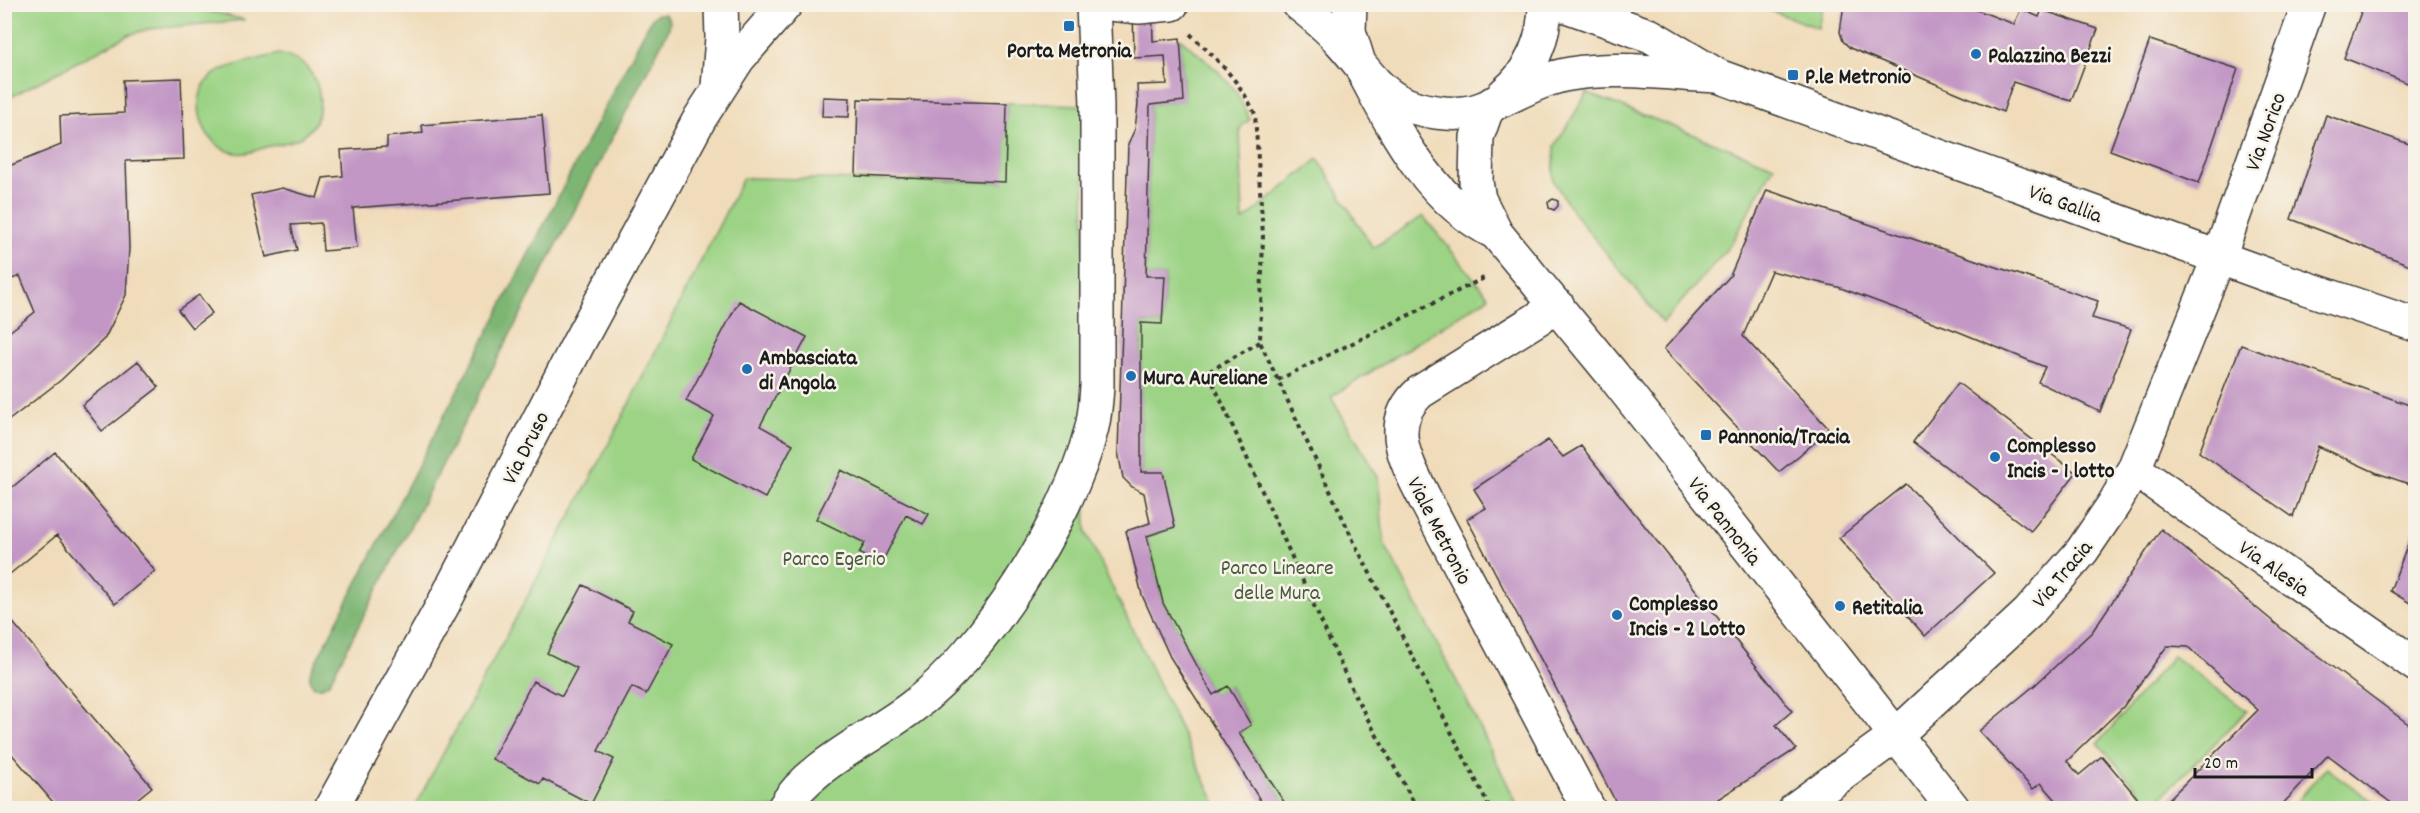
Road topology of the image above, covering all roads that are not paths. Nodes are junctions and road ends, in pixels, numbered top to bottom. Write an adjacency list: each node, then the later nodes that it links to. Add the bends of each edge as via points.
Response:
1 (720, 4): 13 (street)
2 (786, 4): 13 (street, Via Druso)
3 (1093, 4): 23 (street, via 1098,386 1094,420 1075,477 1028,570 964,659 913,707 807,779)
4 (1110, 4): 10 (street)
5 (1299, 4): 11 (street)
6 (1350, 4): 11 (street, via 1349,31)
7 (1545, 4): 14 (street, via 1535,54 1520,78)
8 (1561, 4): 12 (street, via 1651,36)
9 (2309, 4): 16 (street, Via Norico)
10 (1170, 14)
11 (1359, 62): 14 (street, via 1380,88 1408,105 1459,112); 15 (street, via 1394,130 1430,180 1456,208)
12 (1718, 76): 14 (street, via 1571,74 1532,85); 16 (street, Via Gallia)
13 (718, 87): 22 (street, Via Druso)
14 (1493, 103): 15 (street, via 1477,137 1476,182 1479,199)
15 (1496, 233): 17 (street, Via Pannonia)
16 (2219, 257): 18 (street, Via Gallia); 19 (street, Via Tracia)
17 (1558, 306): 21 (street, Via Pannonia); 24 (street, Viale Metronio, via 1420,392 1405,410 1400,437 1426,501)
18 (2415, 326)
19 (2134, 469): 20 (street, Via Alesia); 21 (street, Via Tracia, via 2092,536 2045,595)
20 (2415, 665)
21 (1895, 736): 25 (street, Via Tracia); 26 (street, Via Pannonia)
22 (331, 808)
23 (784, 808)
24 (1588, 808)
25 (1796, 808)
26 (1953, 808)

